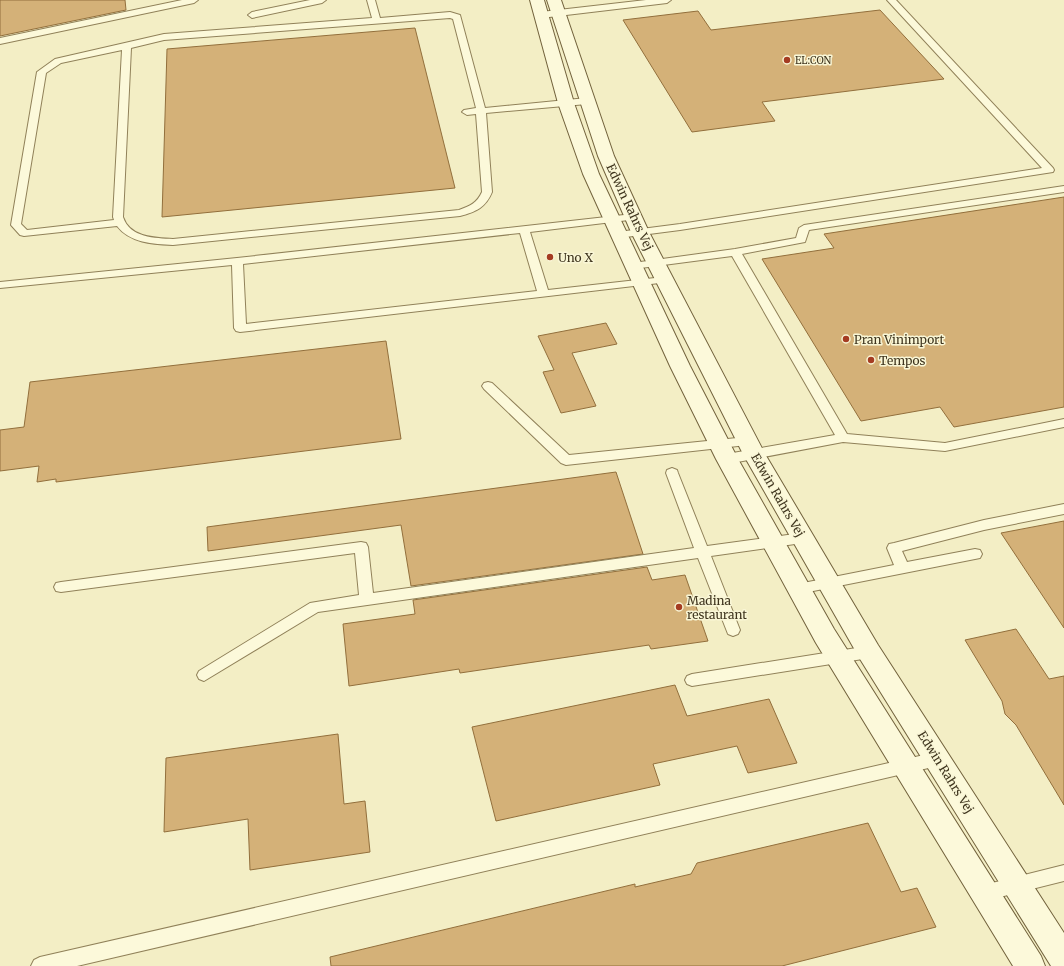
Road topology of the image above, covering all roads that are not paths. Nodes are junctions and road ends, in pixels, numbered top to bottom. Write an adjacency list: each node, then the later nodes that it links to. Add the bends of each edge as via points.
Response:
1 (194, 0): 10 (lane)
2 (322, 0): 8 (lane)
3 (370, 0): 9 (lane)
4 (667, 0): 6 (lane)
5 (890, 0): 17 (lane, via 1049,170)
6 (556, 6): 7 (lane); 12 (street, Edwin Rahrs Vej)
7 (539, 7): 12 (street, Edwin Rahrs Vej, via 548,44)
8 (252, 15)
9 (377, 21): 11 (lane, via 164,37); 13 (lane, via 450,15 457,17)
10 (0, 41)
11 (127, 46): 16 (lane, via 118,217); 16 (lane, via 58,61 42,72 16,225 24,233)
12 (577, 102): 13 (lane); 17 (street, Edwin Rahrs Vej, via 606,156)
13 (481, 111): 14 (lane); 16 (lane, via 487,192 479,207 460,213 173,242 138,237)
14 (467, 112)
15 (1064, 188): 19 (lane, via 804,228 801,240)
16 (120, 223)
17 (626, 226): 18 (lane); 21 (street, Edwin Rahrs Vej)
18 (524, 229): 20 (lane); 23 (lane)
19 (735, 252): 21 (lane); 26 (lane)
20 (237, 261): 22 (lane); 23 (lane, via 240,328)
21 (648, 273): 23 (lane); 27 (street, Edwin Rahrs Vej); 28 (street, Edwin Rahrs Vej)
22 (1, 288)
23 (542, 293)
24 (488, 386): 28 (lane, via 566,460)
25 (1064, 423): 26 (lane, via 945,447)
26 (843, 438): 27 (lane)
27 (750, 447): 28 (lane); 31 (street, Edwin Rahrs Vej)
28 (723, 452): 32 (street, Edwin Rahrs Vej)
29 (672, 473): 33 (lane)
30 (1064, 509): 35 (lane, via 984,525 894,548)
31 (802, 538): 32 (lane); 36 (street, Edwin Rahrs Vej)
32 (772, 543): 33 (lane); 38 (street, Edwin Rahrs Vej)
33 (704, 552): 39 (lane); 40 (lane)
34 (975, 554): 35 (lane)
35 (903, 568): 36 (lane)
36 (828, 583): 38 (lane); 41 (street, Edwin Rahrs Vej)
37 (61, 587): 39 (lane, via 362,547)
38 (798, 589): 42 (street, Edwin Rahrs Vej)
39 (367, 600): 43 (lane, via 315,607)
40 (733, 630)
41 (869, 652): 42 (lane); 45 (street, Edwin Rahrs Vej)
42 (838, 657): 44 (lane); 46 (street, Edwin Rahrs Vej)
43 (204, 675)
44 (692, 680)
45 (937, 759): 46 (lane); 48 (street, Edwin Rahrs Vej)
46 (906, 767): 49 (street, Edwin Rahrs Vej); 51 (lane)
47 (1064, 873): 48 (lane)
48 (1018, 886): 49 (lane); 50 (street, Edwin Rahrs Vej)
49 (984, 894): 52 (street, Edwin Rahrs Vej)
50 (1061, 948)
51 (40, 966)
52 (1030, 966)

